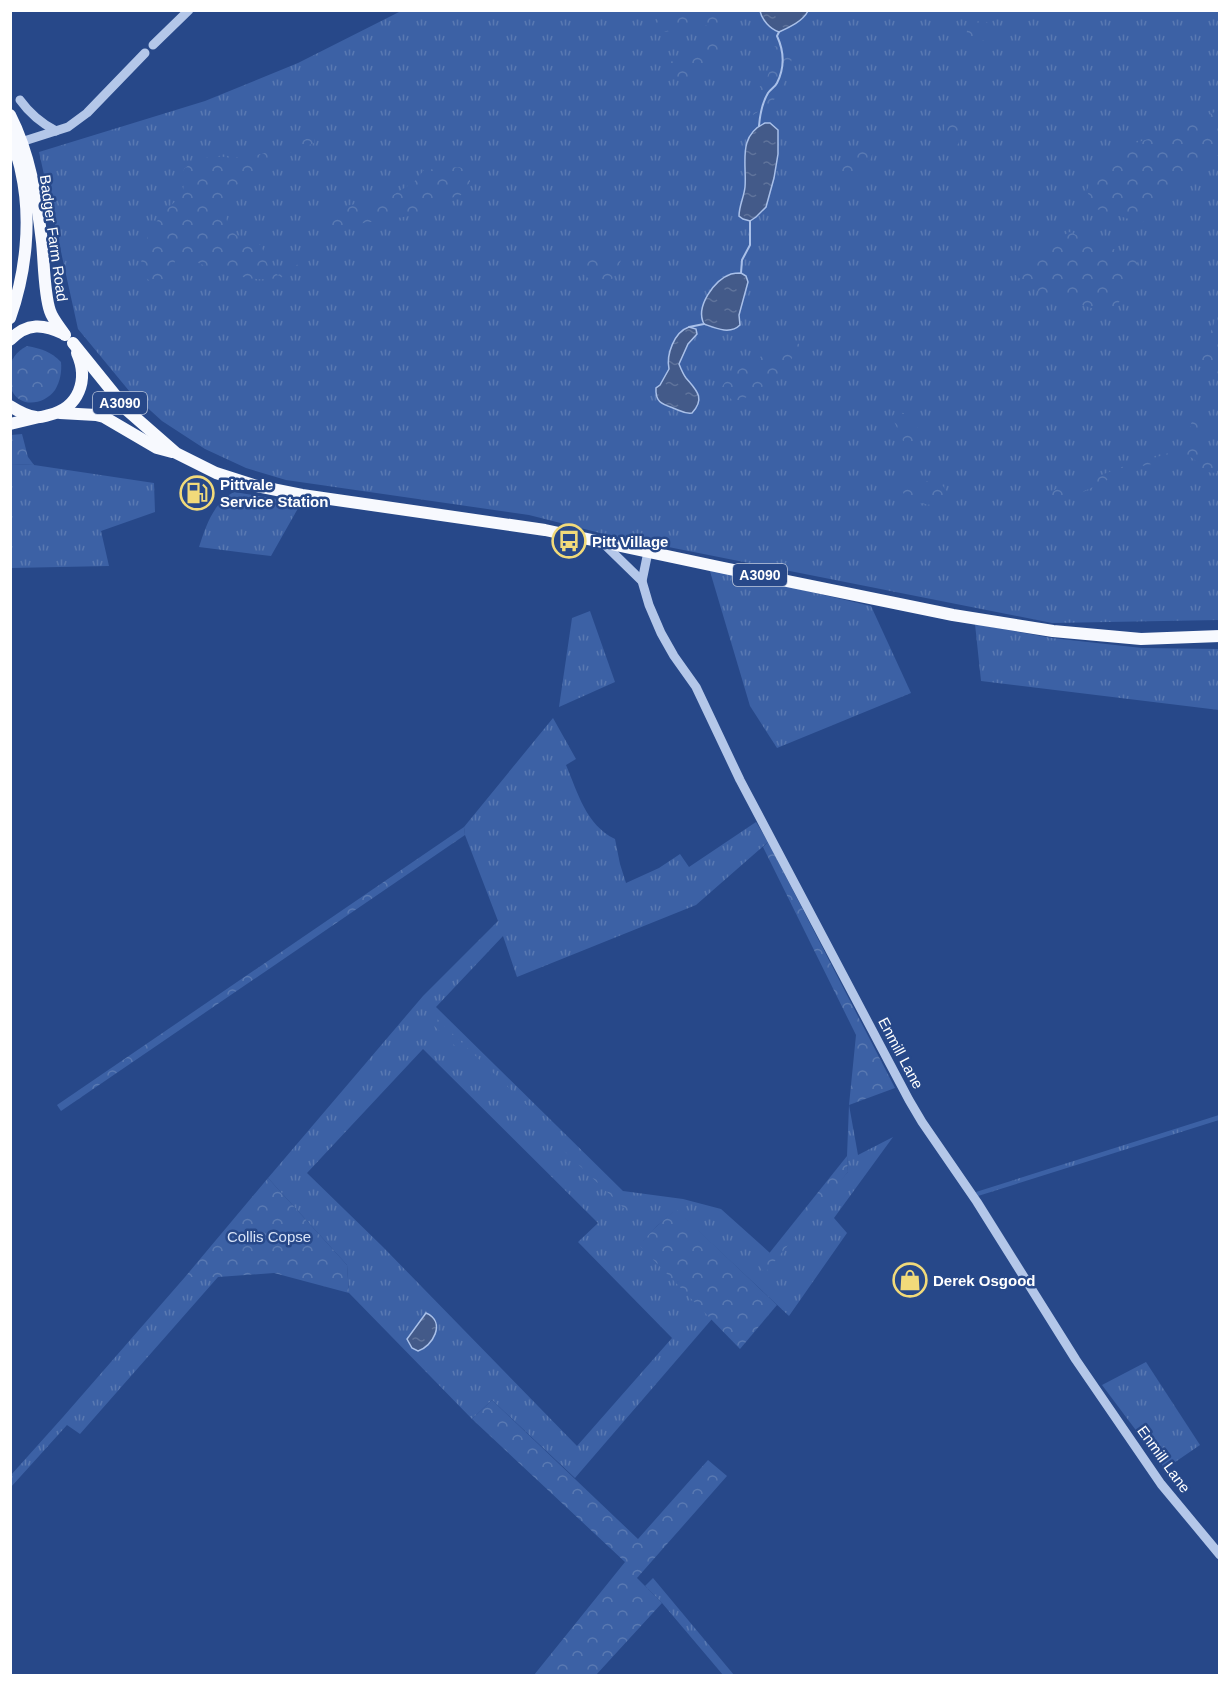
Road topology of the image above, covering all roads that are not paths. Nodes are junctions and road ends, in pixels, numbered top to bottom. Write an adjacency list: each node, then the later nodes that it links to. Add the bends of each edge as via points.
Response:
1 (189, 10): 2 (street)
2 (153, 45)
3 (145, 53): 6 (street, via 92,109)
4 (20, 100): 6 (street, via 37,120)
5 (10, 115): 7 (main road, Badger Farm Road / A3090)
6 (56, 131): 7 (street)
7 (16, 139): 8 (main road, Badger Farm Road / A3090, via 26,216 20,284); 9 (main road, Badger Farm Road / A3090, via 34,187 50,314)
8 (10, 318)
9 (69, 339): 10 (main road, via 49,327 38,327 25,329); 12 (main road, via 83,373 76,397); 15 (main road, A3090, via 128,411)
10 (10, 340)
11 (10, 406): 13 (main road)
12 (60, 413): 13 (main road); 15 (main road, A3090, via 96,415 157,448)
13 (36, 418): 14 (main road)
14 (10, 424)
15 (176, 453): 16 (main road, A3090, via 216,473 257,486 546,530)
16 (601, 542): 17 (main road, A3090); 18 (street, Enmill Lane)
17 (648, 552): 18 (street); 19 (main road, A3090, via 953,615 1053,631 1141,639)
18 (642, 581): 20 (street, Enmill Lane, via 661,633 696,687 740,780 909,1100 1083,1370 1161,1484)
19 (1220, 636)
20 (1220, 1555)

